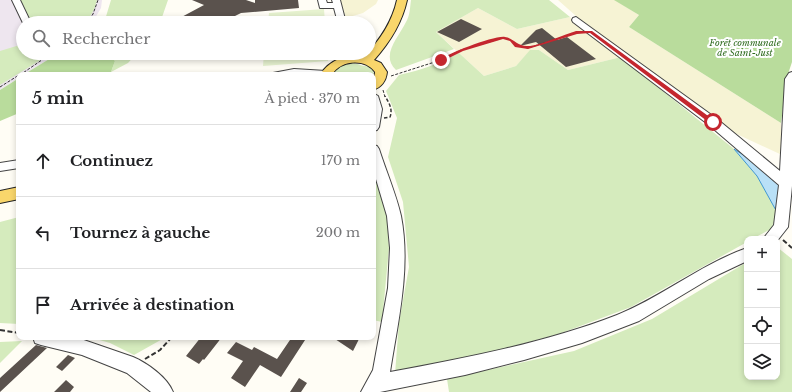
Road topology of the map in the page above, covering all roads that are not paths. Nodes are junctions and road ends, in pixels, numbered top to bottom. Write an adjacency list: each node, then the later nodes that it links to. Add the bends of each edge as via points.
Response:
1 (16, 0): 5 (street)
2 (322, 0): 4 (street, via 323,6)
3 (402, 0): 8 (main road, via 393,26)
4 (337, 2): 6 (street)
5 (24, 16)
6 (340, 16)
7 (576, 20): 20 (street, via 713,122)
8 (376, 51)
9 (338, 60): 12 (main road)
10 (361, 60): 11 (main road)
11 (367, 61): 14 (main road, via 377,66 381,72)
12 (327, 72)
13 (792, 75): 20 (street)
14 (378, 88)
15 (376, 104): 16 (street)
16 (376, 114)
17 (376, 159): 26 (street, via 394,216 397,248 396,288 381,373)
18 (16, 164): 19 (street)
19 (0, 167)
20 (786, 183): 23 (street, via 780,227)
21 (16, 193): 22 (main road)
22 (0, 196)
23 (773, 236)
24 (744, 255): 26 (street, via 611,325 526,351)
25 (53, 340): 27 (street, via 82,347 133,366)
26 (373, 387)
27 (164, 392)

